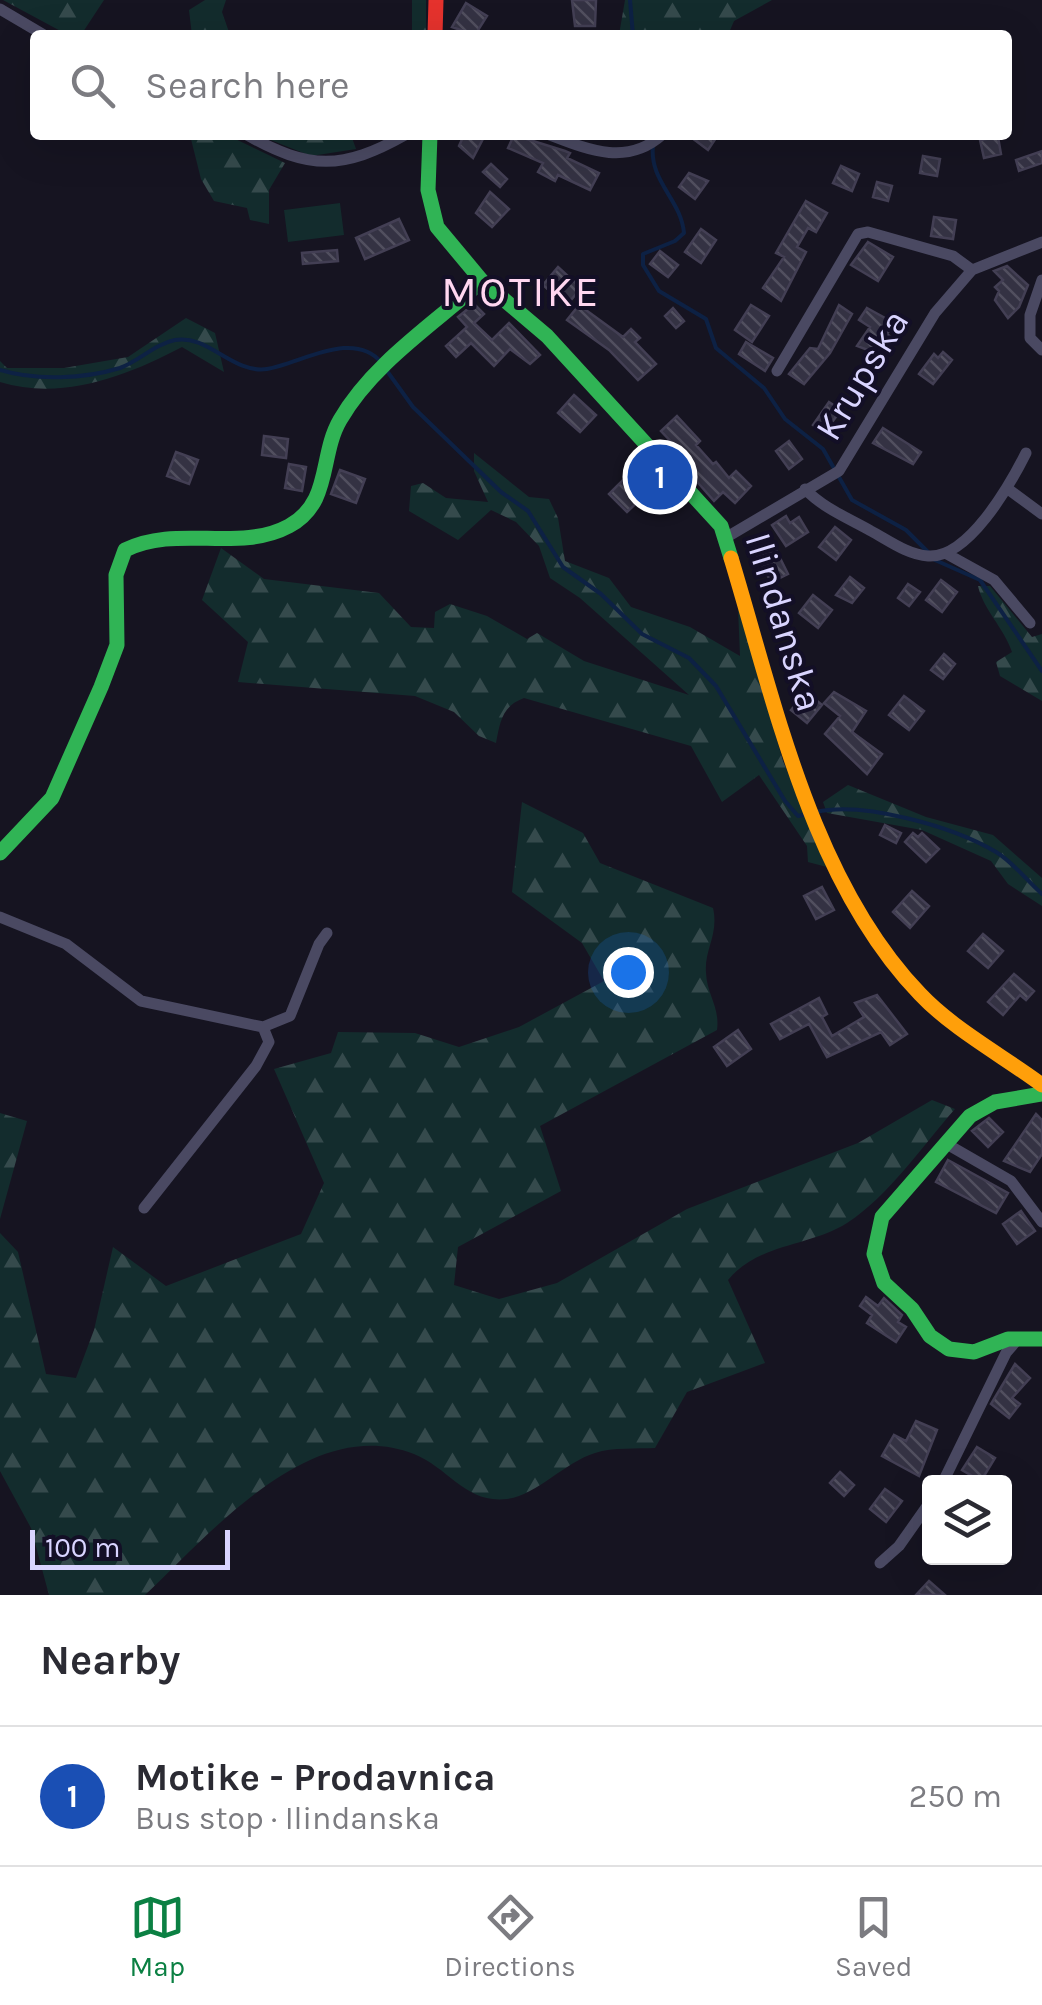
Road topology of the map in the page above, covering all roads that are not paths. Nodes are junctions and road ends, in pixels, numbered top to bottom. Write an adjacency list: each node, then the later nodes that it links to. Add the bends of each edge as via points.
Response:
1 (436, 0): 4 (street)
2 (0, 8): 3 (street)
3 (36, 30)
4 (435, 30)
5 (257, 140): 6 (street, via 296,160 337,163)
6 (393, 140)
7 (430, 140): 13 (street, Ilindanska, via 432,216)
8 (566, 140): 9 (street, via 624,155)
9 (656, 140)
10 (1042, 242): 11 (street, Krupska)
11 (972, 270): 15 (street, via 953,256 858,234); 18 (street, Krupska, via 935,313 833,474)
12 (1042, 280): 14 (street, via 1030,338)
13 (482, 281): 20 (street, Ilindanska, via 546,336); 23 (street, via 343,414 327,444 319,496 308,514 235,539 146,539 125,550 116,575 117,645 101,687 52,798)
14 (1042, 350)
15 (777, 371)
16 (1026, 454): 17 (street)
17 (1008, 488): 19 (street); 21 (street)
18 (805, 489): 20 (street, Krupska); 21 (street, via 832,510 924,556)
19 (1042, 514)
20 (727, 537): 27 (street, Ilindanska, via 794,768 852,903 892,967 923,998)
21 (943, 555): 22 (street, via 994,580)
22 (1030, 623)
23 (0, 853)
24 (0, 918): 26 (street, via 76,950 141,1002)
25 (328, 933): 26 (street, via 290,1016)
26 (264, 1028): 30 (street, via 269,1042 256,1066)
27 (1042, 1085)
28 (1042, 1094): 29 (street, via 982,1106)
29 (945, 1143): 31 (street, via 1011,1181); 32 (street, via 882,1216 874,1254 878,1275 930,1336 949,1348 974,1352)
30 (144, 1208)
31 (1042, 1222)
32 (1018, 1339): 33 (street); 34 (street)
33 (1042, 1339)
34 (946, 1475)
35 (922, 1513): 36 (street)
36 (880, 1563)

